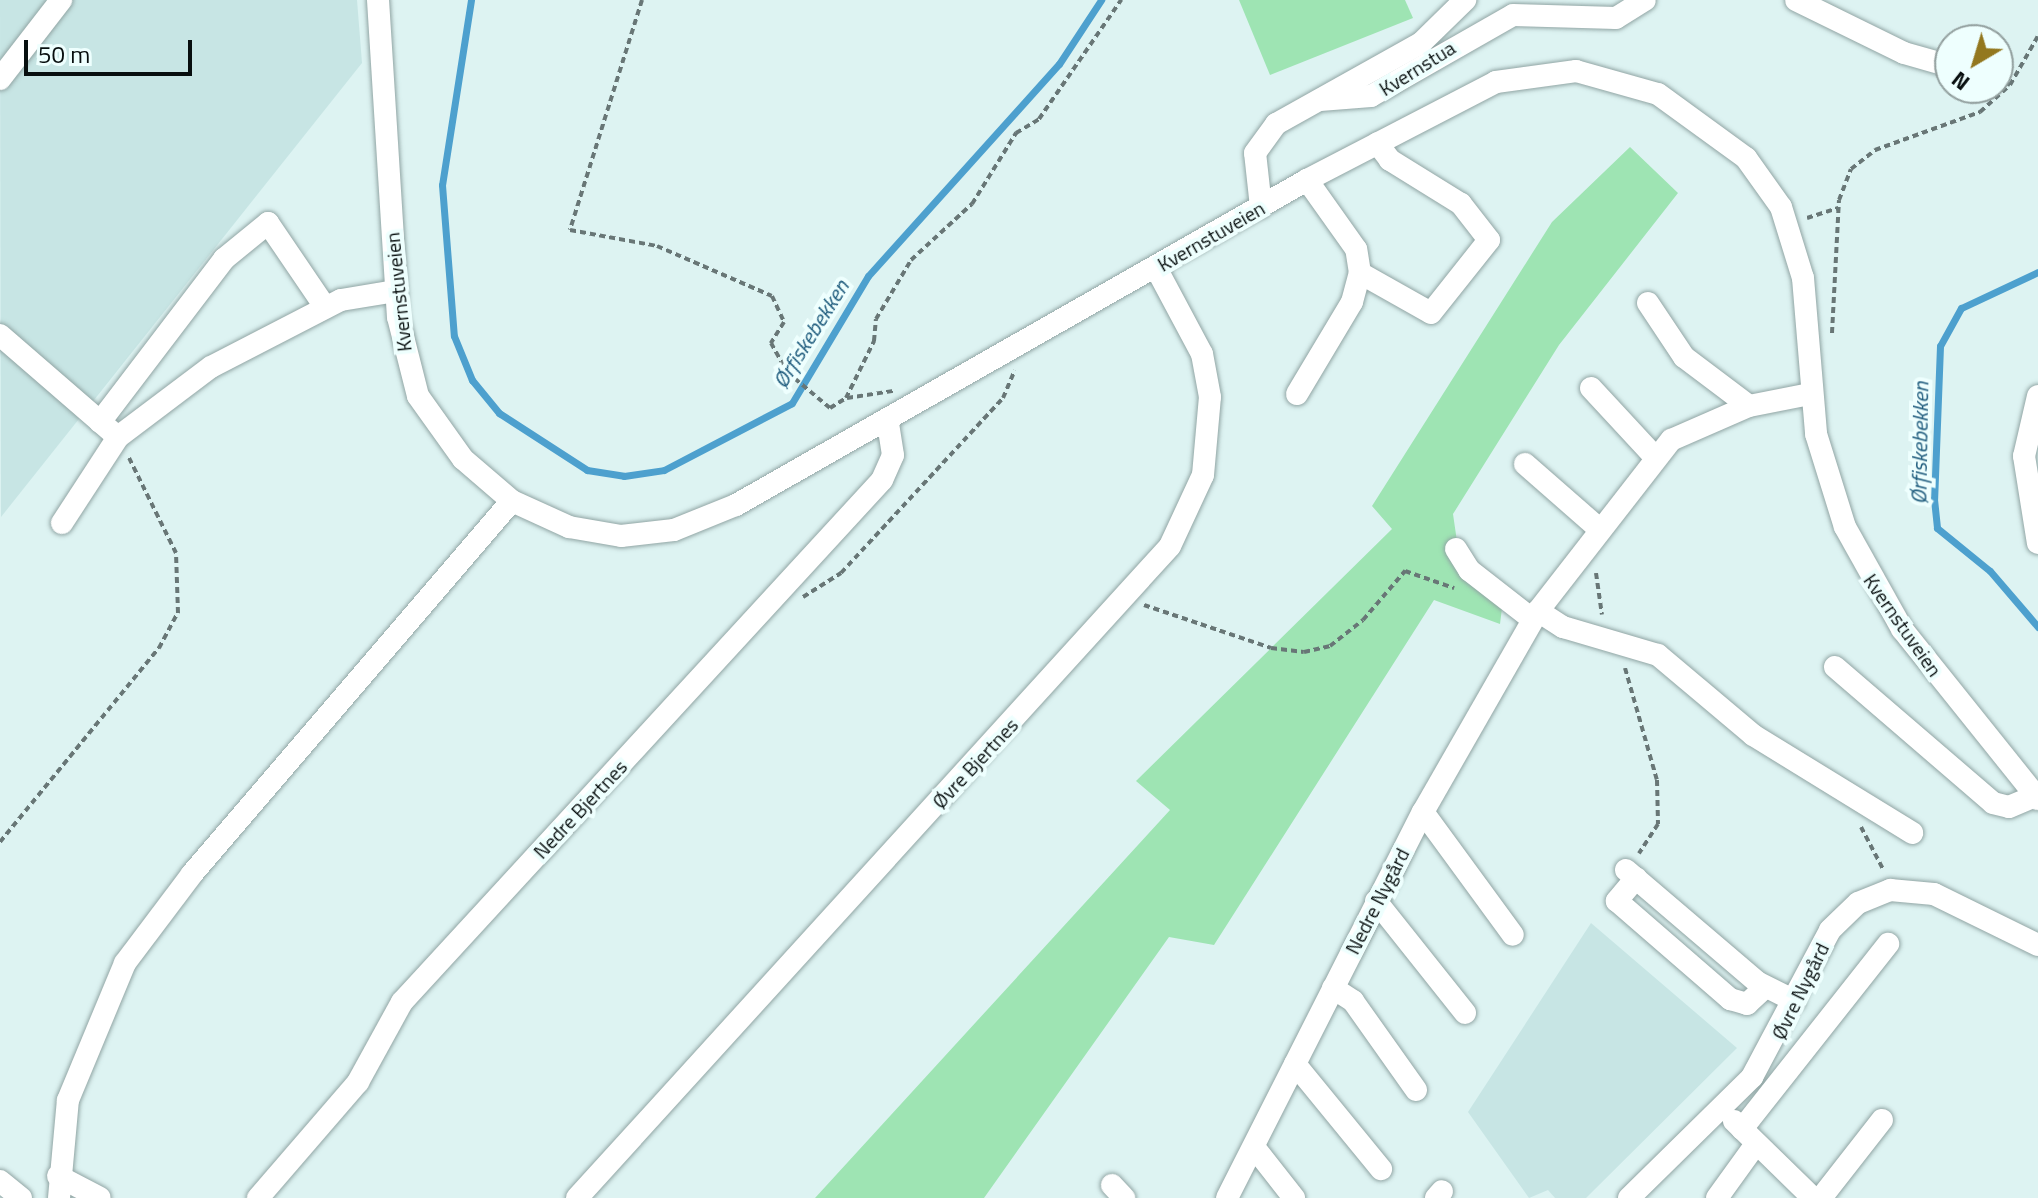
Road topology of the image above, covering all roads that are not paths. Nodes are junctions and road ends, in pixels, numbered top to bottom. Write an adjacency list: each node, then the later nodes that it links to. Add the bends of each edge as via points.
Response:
1 (61, 0): 7 (street)
2 (378, 0): 14 (street, Kvernstuveien)
3 (1465, 0): 8 (street, via 1421,43)
4 (1645, 0): 8 (street, Kvernstua, via 1616,18 1513,15 1371,96)
5 (1796, 0): 6 (street, via 1904,53)
6 (1934, 61)
7 (0, 79)
8 (1320, 100): 11 (street, Kvernstua, via 1261,140 1253,167)
9 (1377, 143): 10 (street, Kvernstuveien); 13 (street, via 1390,160 1461,204 1489,240 1431,313); 20 (street, Kvernstuveien, via 1473,92 1533,73 1618,78 1678,104 1746,158 1781,207 1803,278)
10 (1307, 180): 11 (street, Kvernstuveien); 13 (street, via 1356,249)
11 (1261, 207): 12 (street, Kvernstuveien)
12 (1156, 268): 24 (street, Kvernstuveien); 58 (street, Øvre Bjertnes, via 1202,354 1211,422 1194,501 1130,595)
13 (1360, 273): 19 (street, via 1352,302)
14 (396, 291): 16 (street); 28 (street, Kvernstuveien, via 418,396 463,459)
15 (1648, 303): 22 (street, via 1684,357)
16 (325, 307): 23 (street, via 268,223 224,259); 25 (street, via 211,367)
17 (0, 335): 23 (street)
18 (1591, 388): 26 (street)
19 (1297, 394)
20 (1810, 394): 22 (street, Nedre Nygård); 35 (street, Kvernstuveien, via 1825,470 1857,557 1902,629)
21 (2038, 396): 31 (street, via 2024,456)
22 (1749, 406): 26 (street, Nedre Nygård, via 1683,431)
23 (100, 422): 25 (street)
24 (888, 424): 28 (street, Kvernstuveien, via 674,530 586,532); 57 (street, Nedre Bjertnes, via 889,470 402,1002 358,1082)
25 (118, 437): 29 (street)
26 (1653, 455): 30 (street, Nedre Nygård)
27 (1525, 464): 30 (street)
28 (512, 501): 54 (street, via 144,934 106,997 77,1069)
29 (62, 523)
30 (1598, 528): 33 (street, Nedre Nygård)
31 (2038, 543)
32 (1456, 549): 33 (street, via 1469,570)
33 (1535, 615): 36 (street, Nedre Nygård); 37 (street, via 1563,627 1613,636 1658,655 1753,735)
34 (1835, 667): 35 (street, via 1993,803 2009,807)
35 (2037, 798)
36 (1423, 812): 39 (street, Nedre Nygård); 40 (street)
37 (1912, 833)
38 (1631, 874): 44 (street, via 1765,987)
39 (1376, 901): 43 (street, Nedre Nygård); 45 (street)
40 (1513, 935)
41 (1888, 944): 50 (street)
42 (2038, 945): 44 (street, Øvre Nygård, via 1947,898 1890,890 1838,920)
43 (1333, 988): 46 (street, Nedre Nygård); 47 (street, via 1353,1001)
44 (1795, 1001): 48 (street, Øvre Nygård, via 1772,1050)
45 (1465, 1013)
46 (1295, 1064): 51 (street, Nedre Nygård); 52 (street)
47 (1416, 1090)
48 (1722, 1108): 50 (street); 61 (street, Øvre Nygård)
49 (1882, 1120): 64 (street)
50 (1749, 1137): 62 (street); 63 (street)
51 (1254, 1147): 59 (street, Nedre Nygård); 60 (street)
52 (1381, 1169)
53 (0, 1181): 55 (street)
54 (58, 1187): 56 (street)
55 (21, 1198)
56 (100, 1198)
57 (258, 1198)
58 (577, 1198)
59 (1227, 1198)
60 (1294, 1198)
61 (1629, 1198)
62 (1717, 1198)
63 (1813, 1198)
64 (1821, 1198)

